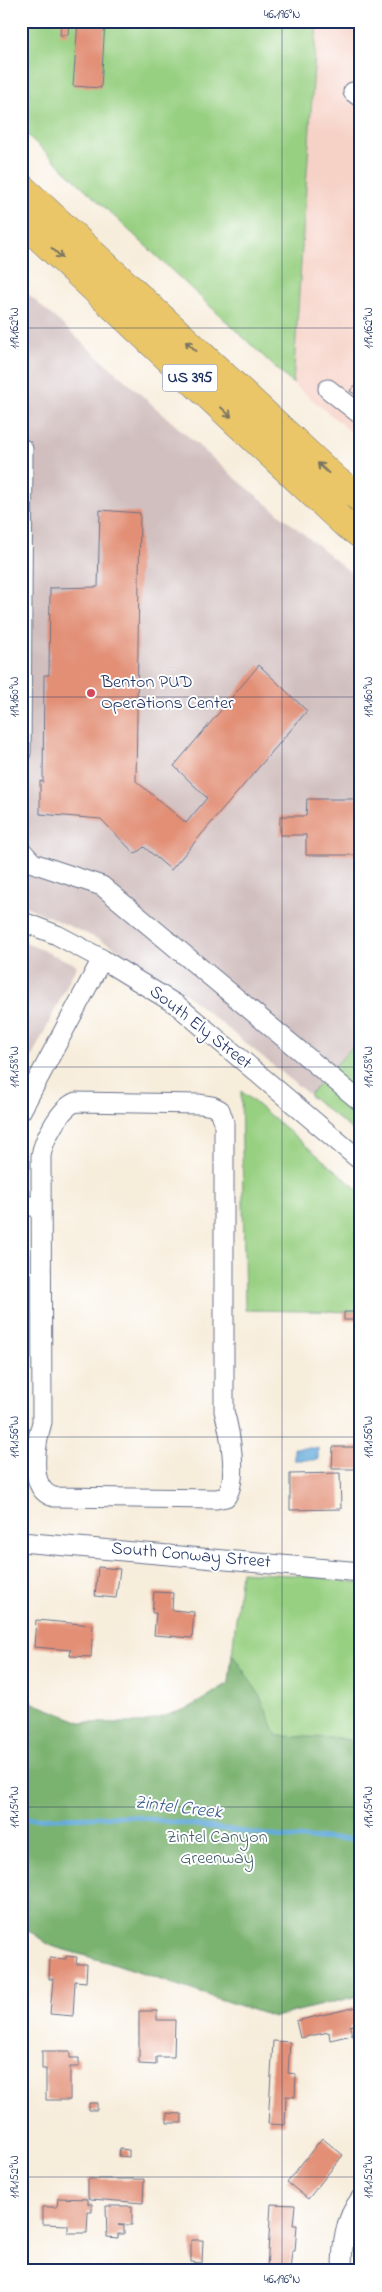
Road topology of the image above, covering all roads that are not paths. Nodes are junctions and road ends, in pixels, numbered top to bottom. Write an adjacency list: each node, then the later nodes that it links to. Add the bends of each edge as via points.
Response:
1 (21, 187): 6 (highway, US 395, one-way to 1, via 336,480)
2 (21, 220): 7 (highway, US 395, one-way to 7, via 343,522)
3 (328, 388): 4 (street)
4 (361, 416)
5 (23, 449): 8 (street)
6 (361, 499)
7 (361, 535)
8 (21, 753)
9 (21, 850): 12 (street, via 33,863 102,886)
10 (21, 921): 11 (street, South Ely Street, via 57,935)
11 (102, 959): 13 (street); 14 (street, South Ely Street, via 177,1005)
12 (361, 1102)
13 (21, 1111)
14 (361, 1161)
15 (31, 1206): 15 (street, via 42,1422 36,1452 38,1485 45,1495 54,1497 226,1497 232,1475 230,1438 224,1411 224,1122 220,1110 200,1104 76,1102 68,1105 43,1144)
16 (21, 1542): 17 (street, South Conway Street)
17 (361, 1572)
18 (361, 2198): 19 (street, via 346,2222)
19 (342, 2271)

